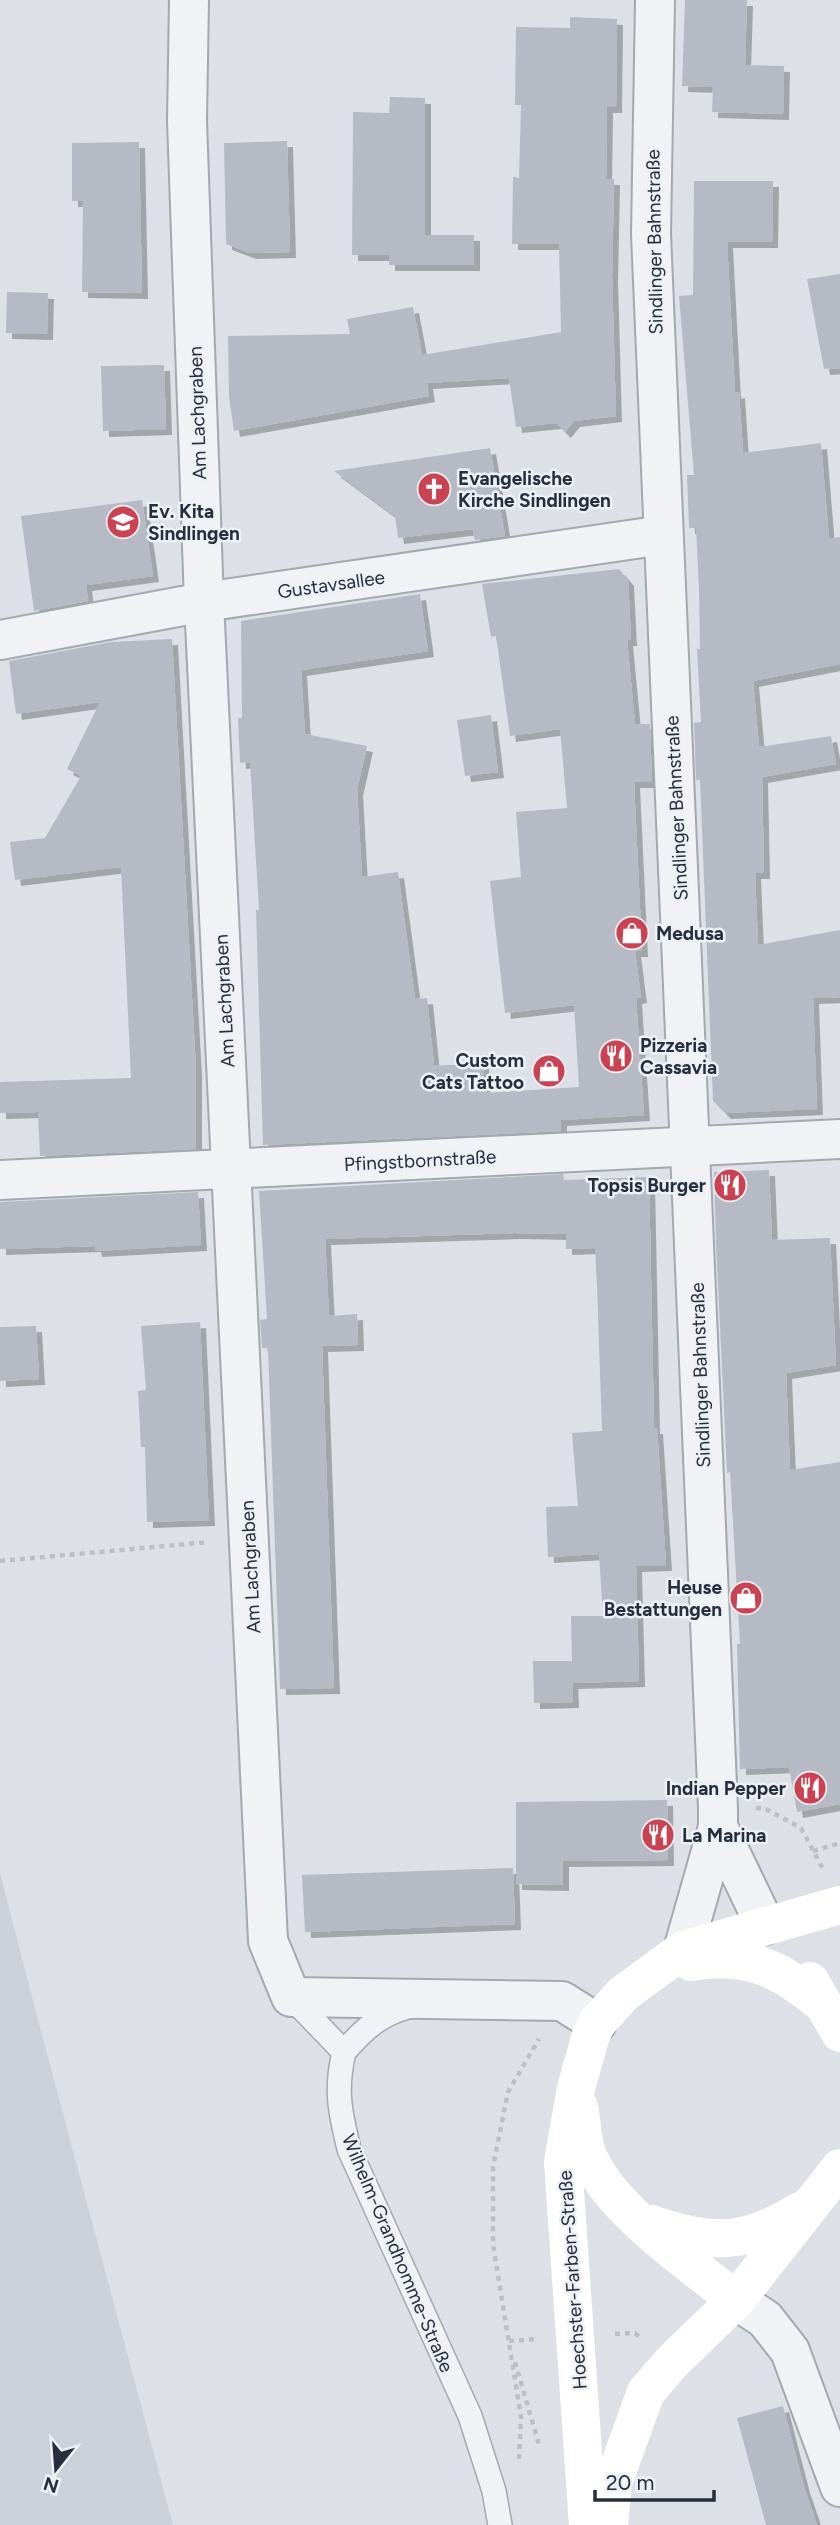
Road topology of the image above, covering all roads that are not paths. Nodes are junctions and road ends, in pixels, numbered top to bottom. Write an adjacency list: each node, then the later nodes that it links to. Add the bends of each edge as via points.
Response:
1 (189, 0): 4 (street, Am Lachgraben, via 187,121)
2 (655, 0): 3 (street, Sindlinger Bahnstraße, via 651,234)
3 (663, 535): 4 (street, Gustavsallee); 7 (street, Sindlinger Bahnstraße)
4 (204, 602): 5 (street, Gustavsallee); 8 (street, Am Lachgraben)
5 (0, 640)
6 (840, 1139): 7 (street, Pfingstbornstraße)
7 (690, 1146): 8 (street, Pfingstbornstraße); 10 (street, Sindlinger Bahnstraße)
8 (233, 1170): 9 (street, Pfingstbornstraße); 14 (street, Am Lachgraben, via 268,1941)
9 (0, 1180)
10 (718, 1827): 12 (street, Sindlinger Bahnstraße); 13 (street, Sindlinger Bahnstraße)
11 (840, 1905): 12 (main road, Hoechster-Farben-Straße)
12 (765, 1925): 13 (main road, Hoechster-Farben-Straße); 16 (main road, via 811,1982)
13 (673, 1958): 16 (main road, via 759,1962); 17 (main road, Hoechster-Farben-Straße, via 624,1994)
14 (291, 1997): 15 (street); 19 (lane)
15 (456, 1998): 17 (street, via 562,2001); 19 (lane, via 385,2013)
16 (820, 2001): 18 (main road)
17 (597, 2023): 20 (main road, Hoechster-Farben-Straße)
18 (840, 2033)
19 (344, 2052): 26 (lane, Wilhelm-Grandhomme-Straße, via 337,2080 349,2149 470,2416)
20 (576, 2088): 23 (main road, via 587,2151); 27 (main road, Hoechster-Farben-Straße, via 564,2162)
21 (840, 2168): 22 (main road)
22 (813, 2203): 23 (main road, via 769,2230 730,2239 692,2237); 24 (main road)
23 (636, 2219): 24 (main road)
24 (736, 2300): 25 (street, via 765,2319 790,2351); 28 (main road, via 646,2392 613,2483)
25 (840, 2487)
26 (500, 2525)
27 (588, 2525)
28 (609, 2525)

